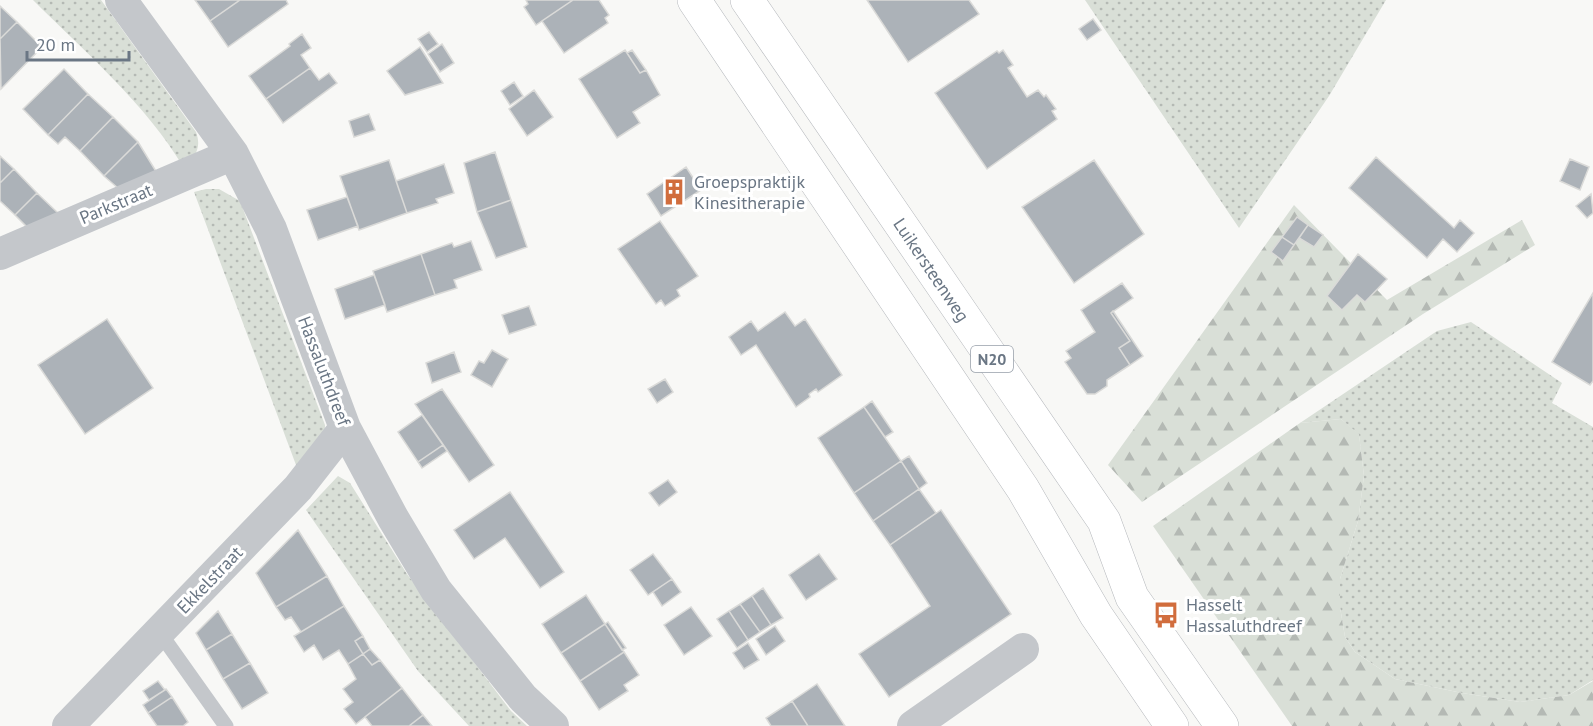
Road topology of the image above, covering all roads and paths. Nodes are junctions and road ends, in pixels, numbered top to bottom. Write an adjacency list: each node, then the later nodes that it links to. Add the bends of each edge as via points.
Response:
1 (121, 0): 4 (street, Hassaluthdreef)
2 (694, 0): 13 (main road, N20, via 1023,489 1096,615)
3 (747, 0): 14 (main road, Luikersteenweg / N20, via 1104,521 1132,597)
4 (233, 154): 5 (street, Parkstraat); 6 (street, Hassaluthdreef, via 271,229)
5 (2, 249)
6 (345, 428): 7 (street, Ekkelstraat, via 298,488); 11 (street, Hassaluthdreef, via 436,590 523,699)
7 (160, 633): 9 (street, Ekkelstraat); 10 (lane)
8 (1023, 650): 12 (street)
9 (68, 726)
10 (226, 726)
11 (553, 726)
12 (913, 726)
13 (1172, 726)
14 (1222, 726)

